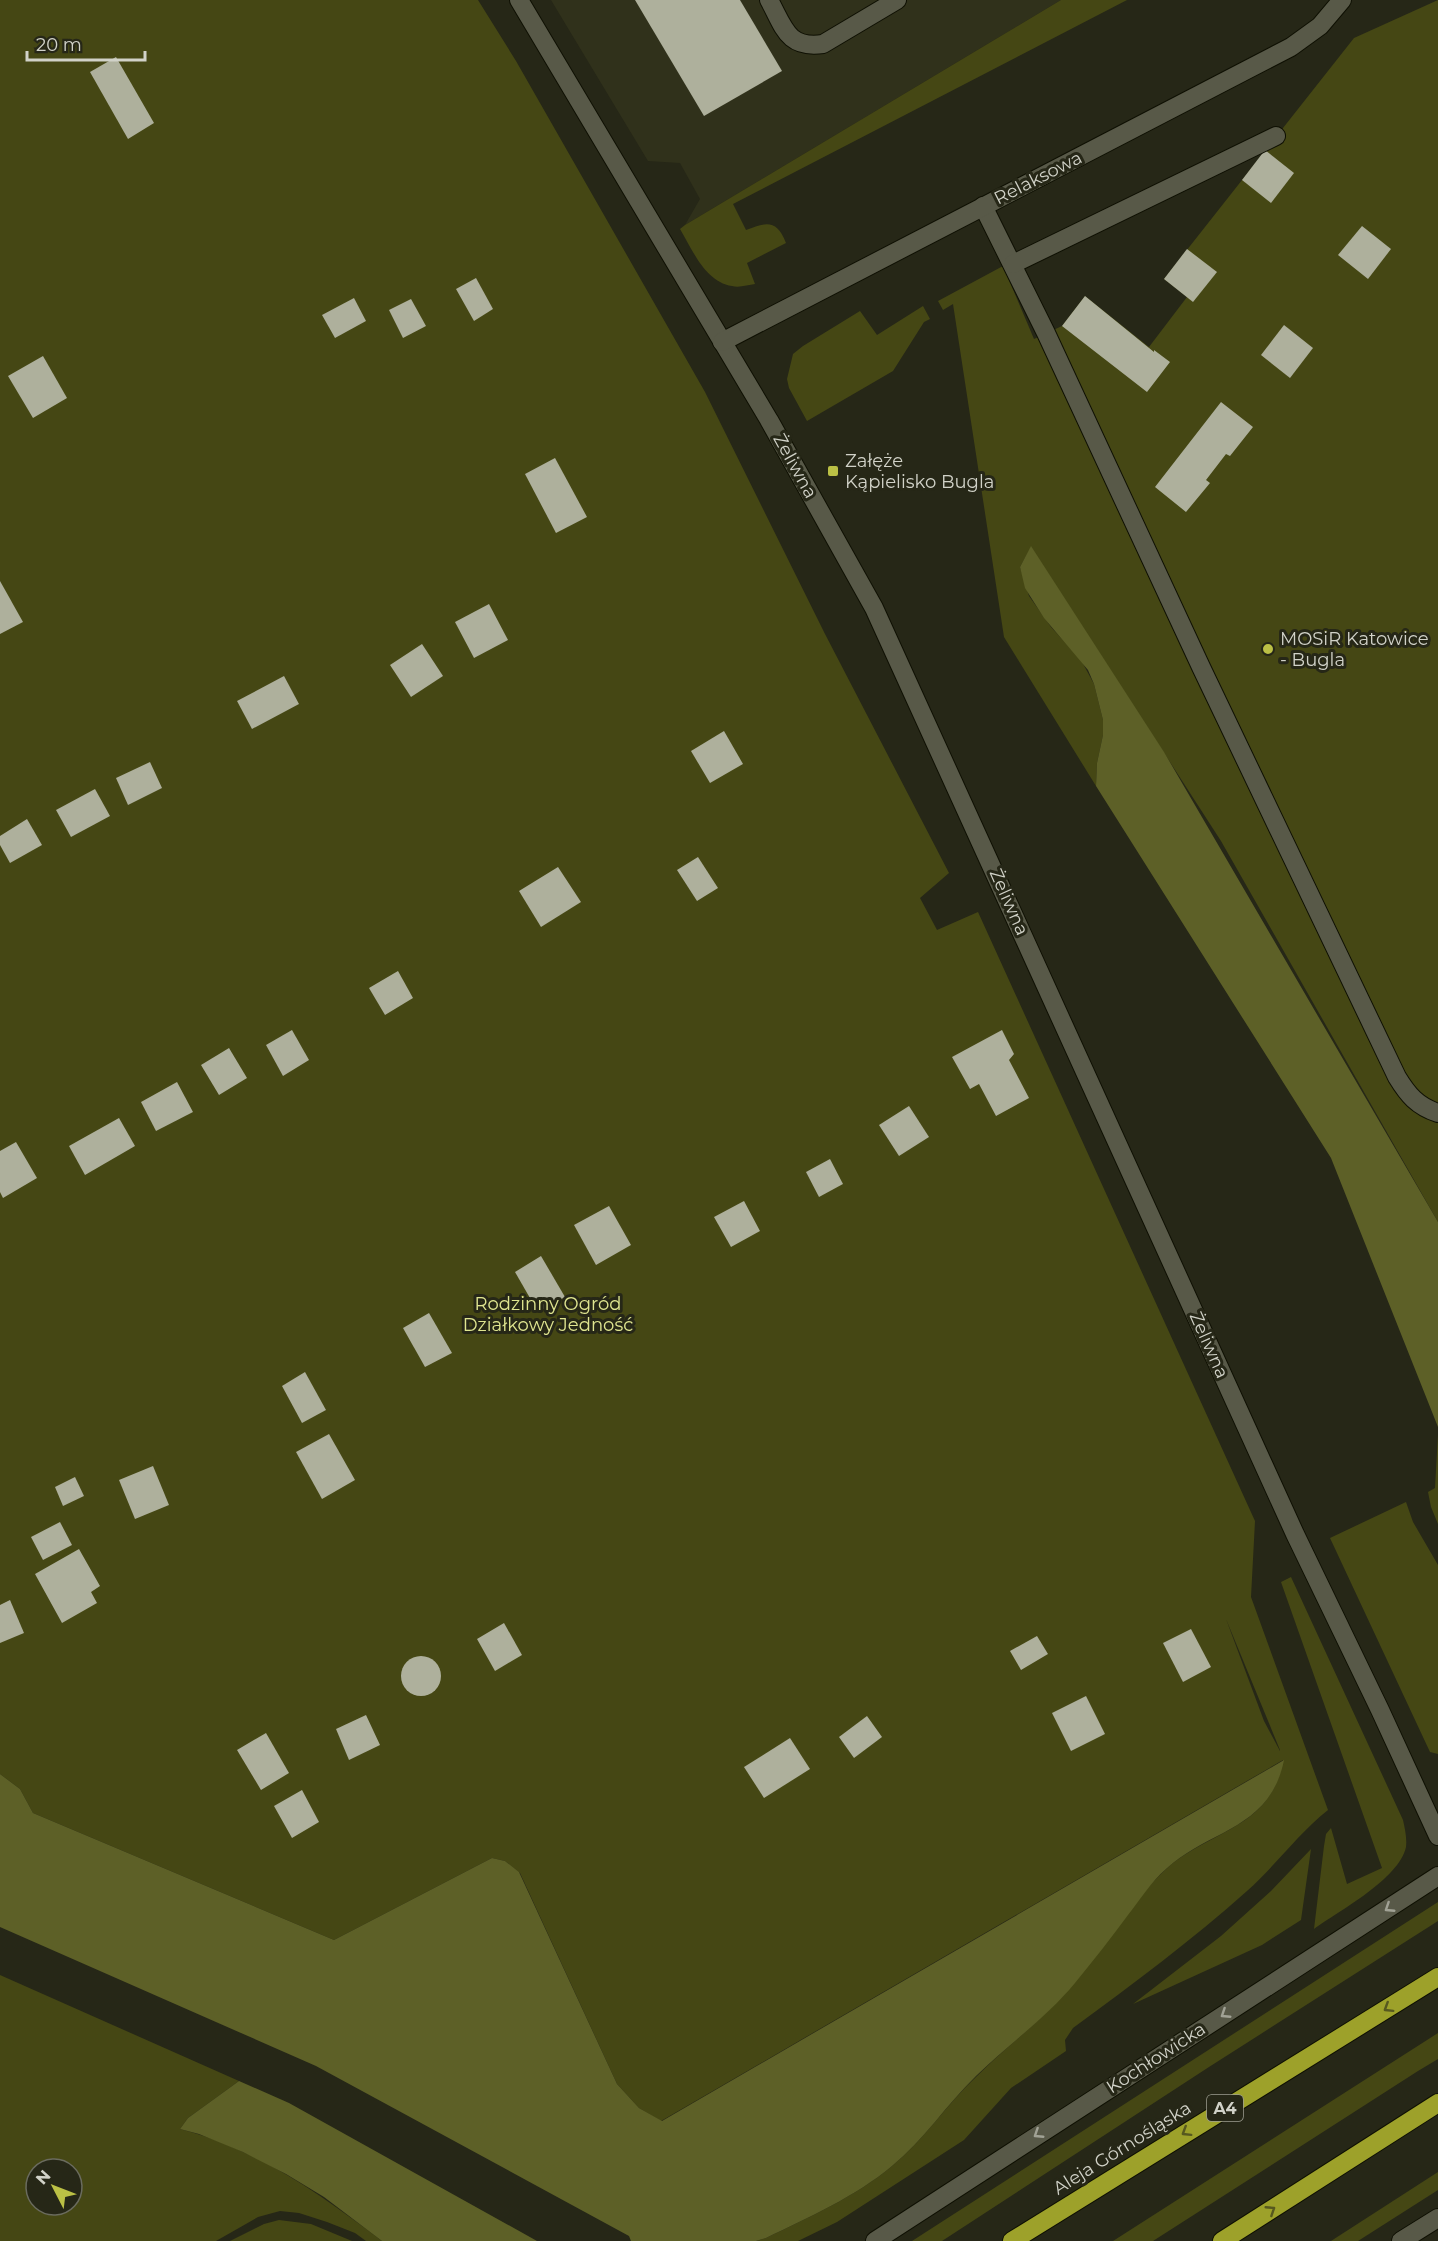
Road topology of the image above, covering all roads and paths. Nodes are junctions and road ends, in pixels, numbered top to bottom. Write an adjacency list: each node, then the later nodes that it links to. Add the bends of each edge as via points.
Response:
1 (519, 0): 8 (street, Żeliwna)
2 (769, 0): 3 (street, via 797,43 810,46 824,44)
3 (897, 0)
4 (1342, 0): 6 (street, Relaksowa, via 1320,26 1292,47)
5 (1276, 136): 7 (street)
6 (983, 206): 7 (street); 8 (street, Relaksowa)
7 (1013, 264): 9 (street, via 1397,1077 1416,1103)
8 (723, 342): 10 (street, Żeliwna, via 874,608 1295,1534)
9 (1438, 1113)
10 (1438, 1836)
11 (1438, 1876): 15 (street, Kochłowicka, one-way to 15)
12 (1438, 1977): 16 (highway, Aleja Górnośląska / A4, one-way to 16)
13 (1438, 2103): 17 (highway, one-way to 13)
14 (1438, 2218): 18 (street)
15 (875, 2241)
16 (1012, 2241)
17 (1222, 2241)
18 (1401, 2241)

